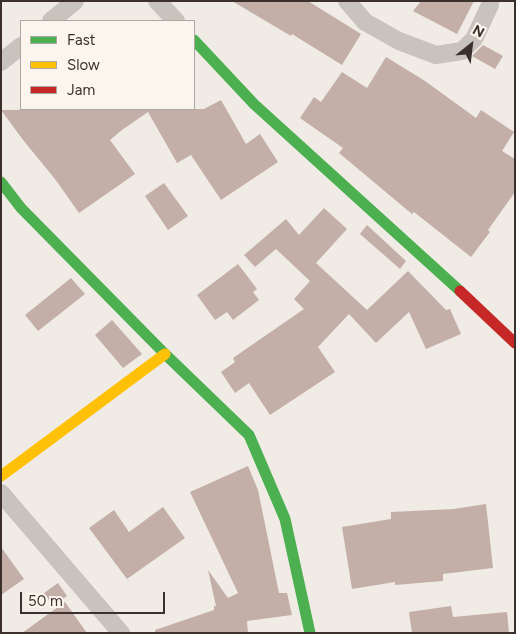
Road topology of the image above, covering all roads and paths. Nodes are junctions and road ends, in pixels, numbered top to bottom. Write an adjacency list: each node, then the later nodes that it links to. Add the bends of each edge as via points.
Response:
1 (76, 1): 5 (street)
2 (157, 1): 6 (street)
3 (347, 1): 4 (street, via 365,22 399,41 436,55 462,51 474,39)
4 (490, 5)
5 (52, 20)
6 (175, 20)
7 (195, 41): 11 (street, via 254,104)
8 (20, 47): 9 (street)
9 (1, 62)
10 (1, 182): 12 (street, via 21,208)
11 (515, 343)
12 (165, 354): 13 (street); 16 (street, via 249,435 285,519)
13 (1, 476)
14 (1, 493): 15 (street)
15 (121, 633)
16 (310, 633)

